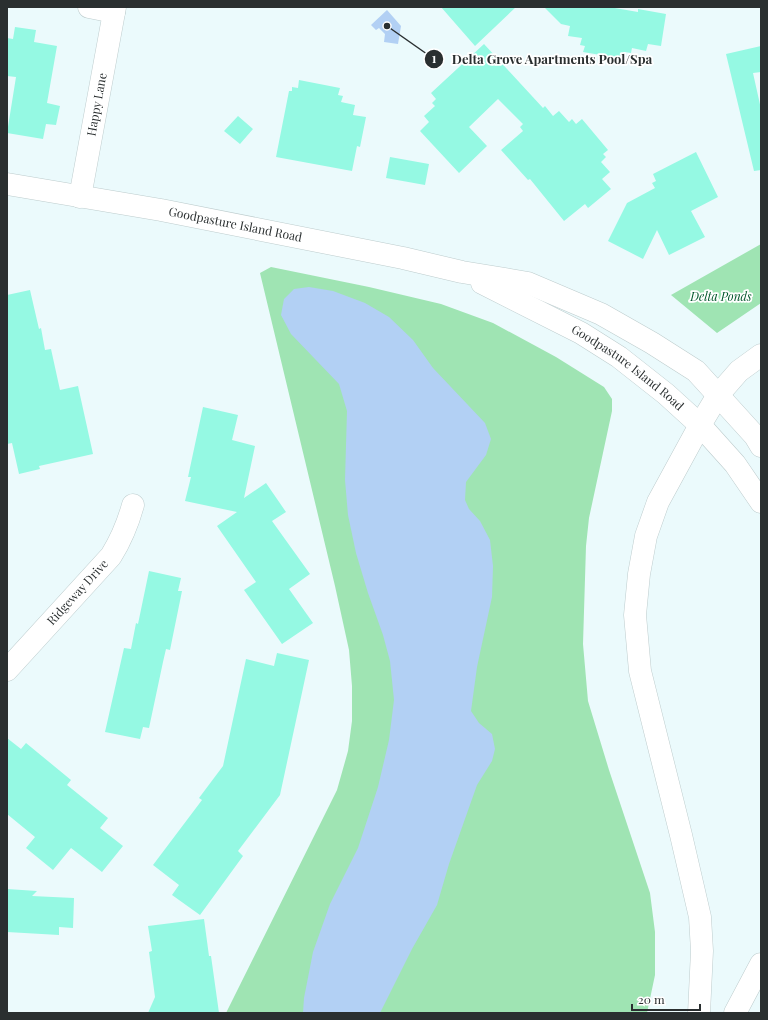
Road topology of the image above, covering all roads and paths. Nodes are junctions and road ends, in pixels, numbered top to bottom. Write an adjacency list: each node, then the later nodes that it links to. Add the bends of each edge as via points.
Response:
1 (89, 7): 2 (main road, Happy Lane)
2 (115, 9): 4 (main road, Happy Lane)
3 (7, 184): 4 (main road, Goodpasture Island Road)
4 (80, 197): 5 (main road, Goodpasture Island Road, via 162,210)
5 (462, 272): 7 (main road, Goodpasture Island Road, via 528,283 601,314 696,371); 8 (main road, Goodpasture Island Road, via 525,303 619,357)
6 (761, 355): 7 (main road, via 739,371)
7 (718, 395): 8 (main road); 9 (main road, Goodpasture Island Road)
8 (700, 425): 10 (main road, Goodpasture Island Road, via 735,464); 14 (main road, via 658,502 639,574 635,615 640,671 700,917 702,951)
9 (761, 446)
10 (761, 502)
11 (133, 505): 12 (main road, Ridgeway Drive, via 127,526 111,556)
12 (7, 670)
13 (761, 964): 15 (main road)
14 (699, 1013)
15 (735, 1013)

